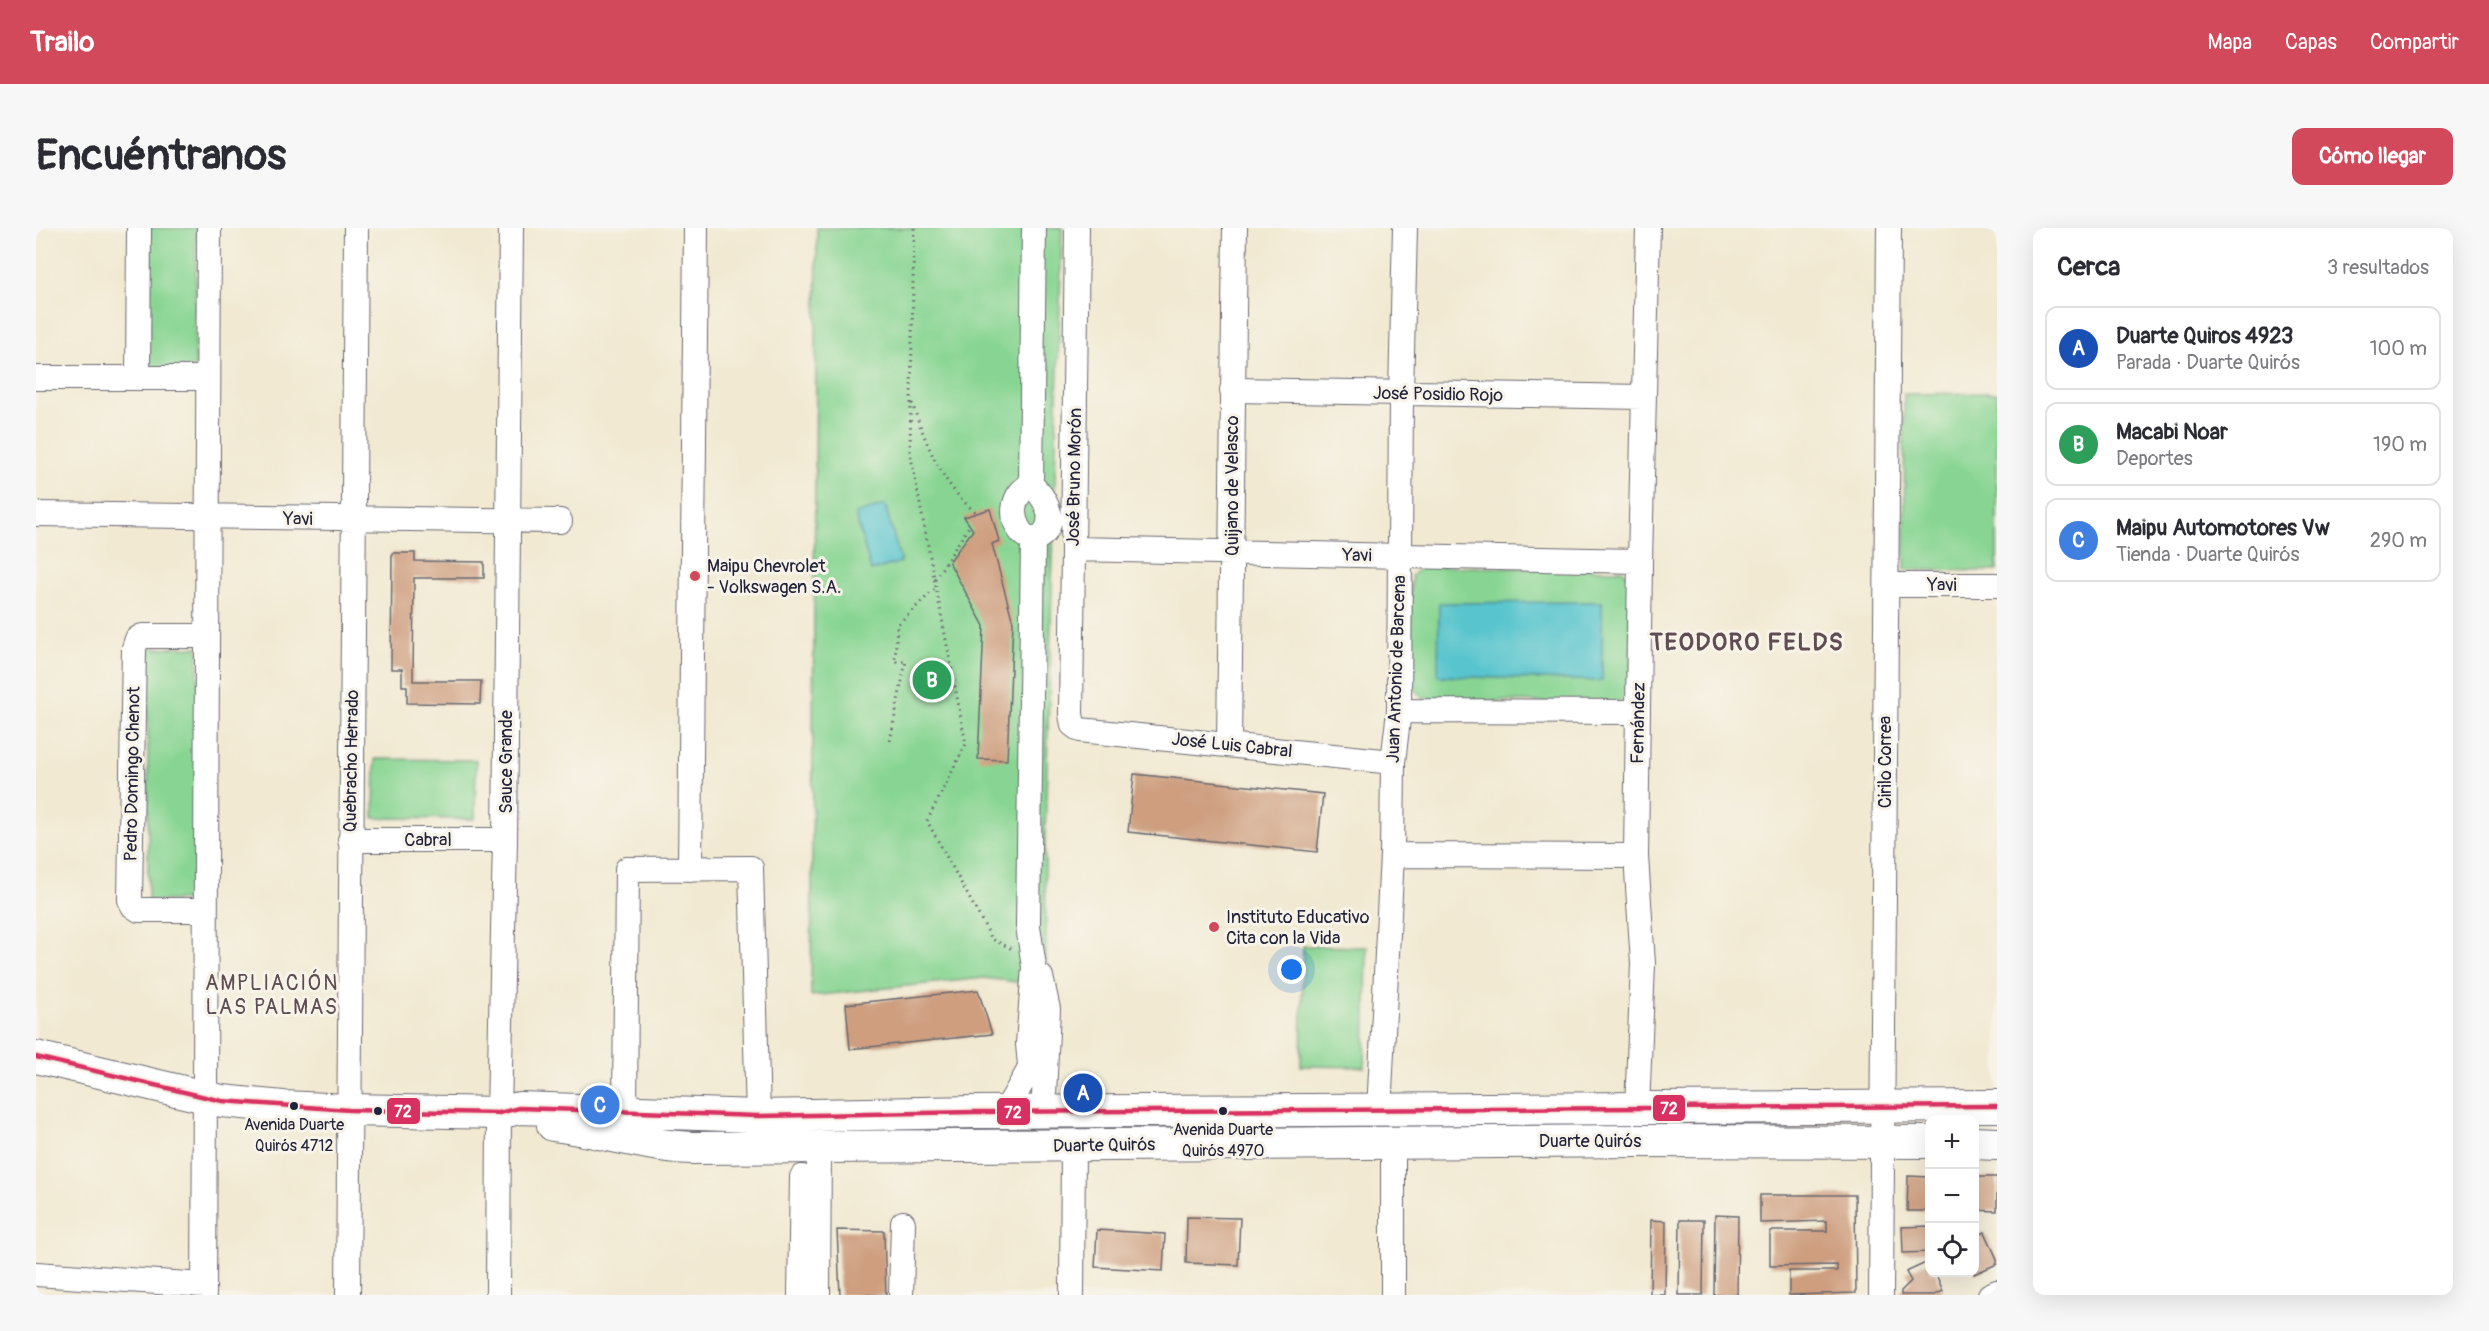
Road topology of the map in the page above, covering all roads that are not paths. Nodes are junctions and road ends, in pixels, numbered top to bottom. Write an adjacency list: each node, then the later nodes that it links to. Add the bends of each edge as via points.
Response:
1 (139, 228): 13 (street)
2 (209, 228): 14 (street)
3 (356, 228): 20 (street, Quebracho Herrado)
4 (511, 228): 21 (street, Sauce Grande)
5 (696, 228): 39 (street)
6 (1034, 228): 41 (street, via 1031,485 1042,495 1049,523 1045,533 1033,541 1028,926)
7 (1077, 228): 23 (street, José Bruno Morón)
8 (1235, 228): 15 (street, Quijano de Velasco)
9 (1405, 228): 16 (street, Juan Antonio de Barcena)
10 (1648, 228): 17 (street, Fernández)
11 (1889, 228): 27 (street, Cirilo Correa)
12 (36, 378): 13 (street)
13 (138, 378): 14 (street)
14 (208, 378): 19 (street)
15 (1232, 390): 16 (street, José Posidio Rojo); 24 (street, Quijano de Velasco)
16 (1401, 394): 17 (street, José Posidio Rojo); 25 (street, Juan Antonio de Barcena)
17 (1643, 397): 26 (street, Fernández)
18 (36, 514): 19 (street, Yavi)
19 (206, 518): 20 (street, Yavi); 29 (street)
20 (353, 519): 21 (street, Yavi); 35 (street, Quebracho Herrado)
21 (508, 521): 22 (street, Yavi); 36 (street, Sauce Grande)
22 (560, 521)
23 (1073, 549): 24 (street, Yavi); 32 (street, José Bruno Morón)
24 (1232, 553): 25 (street, Yavi); 33 (street, Quijano de Velasco)
25 (1400, 556): 26 (street, Yavi); 30 (street, Juan Antonio de Barcena)
26 (1640, 561): 31 (street, Fernández)
27 (1887, 585): 28 (street, Yavi); 45 (street, Cirilo Correa)
28 (1997, 585)
29 (207, 636): 40 (street); 40 (street, Pedro Domingo Chenot, via 142,636 134,648 130,900 139,910)
30 (1399, 711): 31 (street); 34 (street, Juan Antonio de Barcena)
31 (1638, 712): 38 (street, Fernández)
32 (1073, 725): 33 (street, José Luis Cabral, via 1080,730)
33 (1228, 744): 34 (street, José Luis Cabral)
34 (1393, 762): 37 (street, Juan Antonio de Barcena)
35 (350, 840): 36 (street, Cabral); 47 (street, Quebracho Herrado)
36 (505, 840): 52 (street, Sauce Grande)
37 (1392, 855): 38 (street); 48 (street, Juan Antonio de Barcena)
38 (1636, 856): 46 (street, Fernández, via 1643,964)
39 (690, 869): 49 (street, via 627,869); 53 (street, via 751,868)
40 (204, 910): 43 (street)
41 (1033, 960): 50 (street, via 1028,1072); 51 (street, via 1045,988 1048,1009 1044,1096)
42 (36, 1058): 43 (main road, Duarte Quirós)
43 (206, 1096): 47 (main road, Duarte Quirós, via 283,1107); 64 (street)
44 (1997, 1106): 45 (main road, Duarte Quirós)
45 (1882, 1107): 46 (main road, Duarte Quirós); 54 (street, Cirilo Correa)
46 (1637, 1109): 48 (main road, Duarte Quirós)
47 (349, 1110): 52 (main road, Duarte Quirós); 66 (street, Quebracho Herrado)
48 (1379, 1110): 51 (main road, Duarte Quirós)
49 (624, 1112): 52 (main road, Duarte Quirós, via 519,1108); 53 (main road, Duarte Quirós)
50 (1005, 1112): 51 (main road, Duarte Quirós); 53 (main road, Duarte Quirós)
51 (1052, 1112)
52 (499, 1113): 60 (main road, Duarte Quirós, via 518,1121 576,1128 649,1145); 67 (street, Sauce Grande)
53 (758, 1116)
54 (1881, 1141): 55 (main road, Duarte Quirós); 56 (main road, Duarte Quirós); 73 (street, Cirilo Correa)
55 (1393, 1142): 59 (main road, Duarte Quirós); 72 (street)
56 (1925, 1142)
57 (1979, 1143): 58 (main road)
58 (1997, 1144)
59 (1073, 1145): 60 (main road, Duarte Quirós); 71 (street)
60 (810, 1148): 68 (street); 69 (street)
61 (903, 1223): 70 (street)
62 (36, 1274): 63 (street)
63 (135, 1288): 64 (street)
64 (204, 1290)
65 (1997, 1292): 74 (street)
66 (348, 1295)
67 (498, 1295)
68 (800, 1295)
69 (818, 1295)
70 (901, 1295)
71 (1072, 1295)
72 (1393, 1295)
73 (1881, 1295)
74 (1990, 1295)

